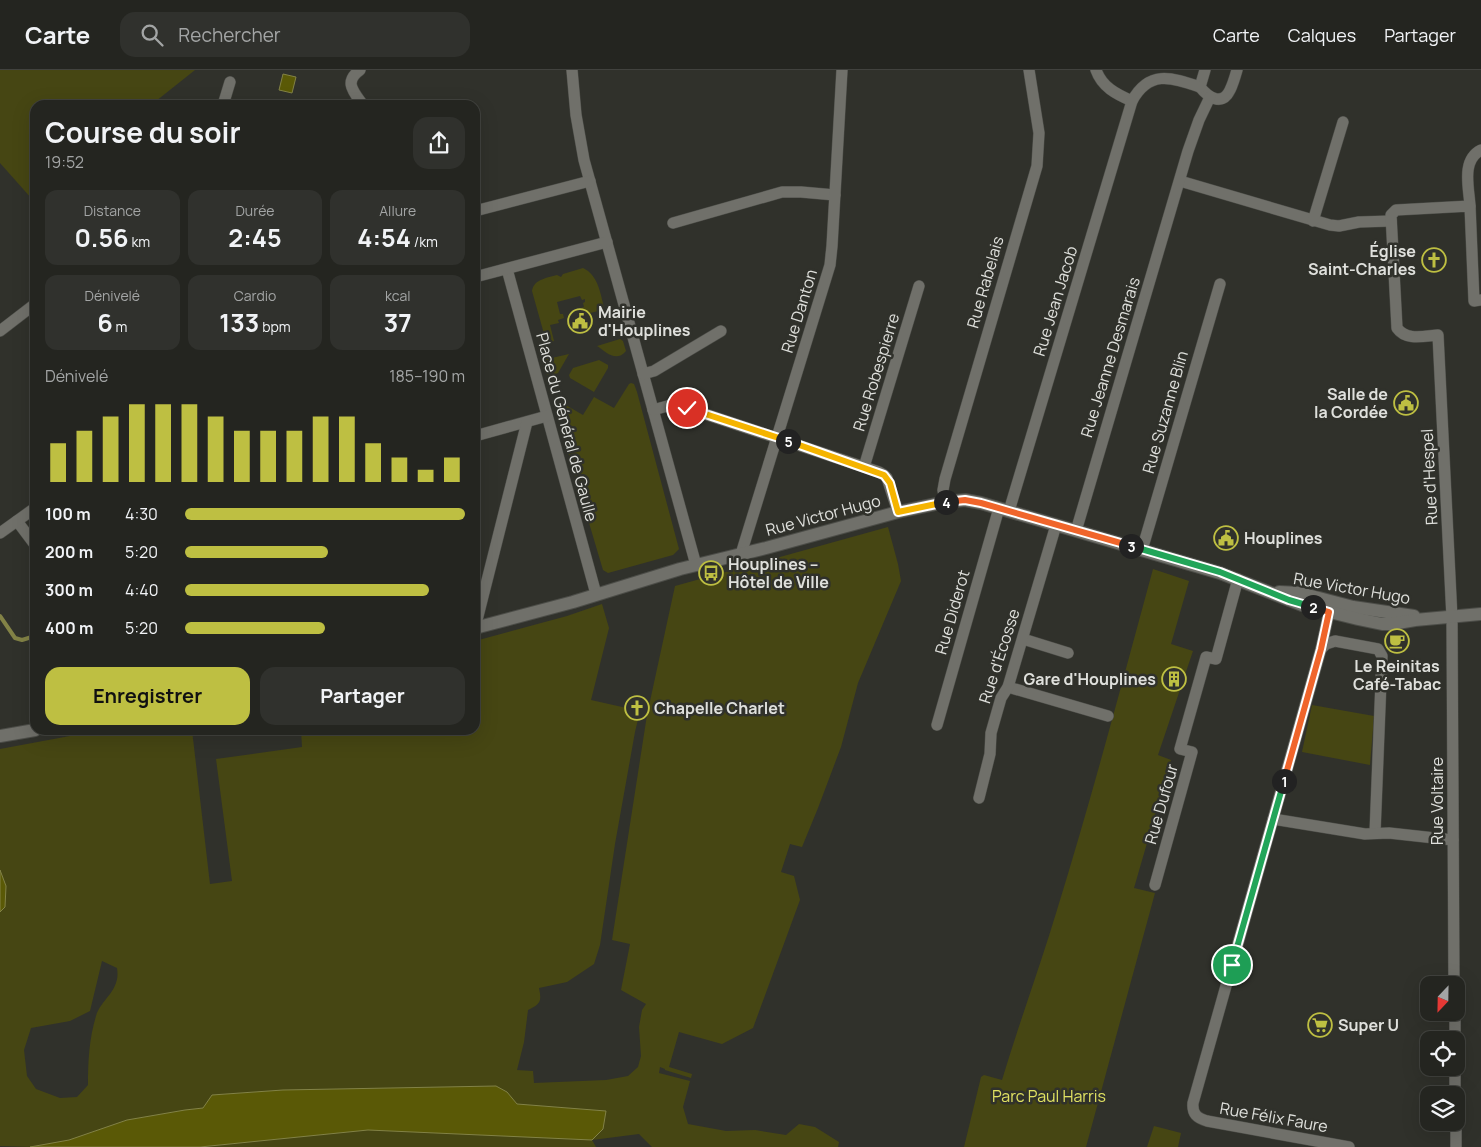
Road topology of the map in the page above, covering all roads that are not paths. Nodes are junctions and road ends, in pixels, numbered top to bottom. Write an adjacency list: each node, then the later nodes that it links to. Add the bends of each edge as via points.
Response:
1 (360, 70): 12 (street, via 351,80)
2 (572, 70): 16 (street, via 581,146)
3 (842, 70): 18 (street, Rue Danton)
4 (1029, 70): 40 (street, Rue Rabelais, via 1040,132 1036,166 944,479)
5 (1096, 70): 13 (street, via 1106,87)
6 (1205, 70): 9 (street)
7 (1237, 70): 10 (street, via 1227,95 1218,99)
8 (230, 82): 11 (street)
9 (1200, 87): 10 (street); 13 (street, via 1160,76 1139,87)
10 (1210, 97): 17 (street, Rue Jeanne Desmarais, via 1199,120)
11 (225, 100)
12 (360, 100)
13 (1132, 101): 41 (street, Rue Jean Jacob)
14 (1343, 122): 21 (street)
15 (1481, 150): 19 (street, via 1475,153 1468,166)
16 (590, 181): 20 (street); 24 (street)
17 (1180, 181): 21 (street); 46 (street, Rue Jeanne Desmarais)
18 (835, 194): 23 (street, via 782,192); 38 (street, Rue Danton, via 828,274)
19 (1470, 206): 22 (street, via 1396,210 1390,215); 29 (street, via 1474,301)
20 (480, 210)
21 (1313, 221): 22 (street, via 1333,226)
22 (1391, 221): 57 (street, Rue d'Hespel, via 1397,328 1408,336 1438,335)
23 (673, 223)
24 (607, 242): 25 (street); 33 (street)
25 (507, 268): 26 (street); 35 (street, Place du Général de Gaulle)
26 (480, 276)
27 (1220, 284): 49 (street, Rue Suzanne Blin)
28 (919, 286): 39 (street, Rue Robespierre)
29 (1481, 300)
30 (30, 308): 31 (street)
31 (0, 331)
32 (721, 331): 33 (street, via 654,371)
33 (643, 374): 34 (street)
34 (652, 410): 38 (street, via 678,406); 51 (street)
35 (547, 416): 36 (street); 53 (street, Place du Général de Gaulle)
36 (526, 422): 37 (street); 55 (street)
37 (480, 435)
38 (777, 437): 39 (street); 50 (street, Rue Danton)
39 (864, 467): 43 (street, via 887,478)
40 (945, 502): 41 (main road, Rue Victor Hugo, via 972,501); 43 (main road, Rue Victor Hugo)
41 (1004, 510): 45 (main road, Rue Victor Hugo); 64 (street, Rue Diderot)
42 (30, 512): 44 (street)
43 (898, 512): 50 (main road, Rue Victor Hugo)
44 (18, 521): 47 (street); 48 (street)
45 (1056, 525): 46 (main road, Rue Victor Hugo); 59 (street, Rue d'Écosse)
46 (1076, 530): 49 (main road, Rue Victor Hugo)
47 (0, 533)
48 (30, 538)
49 (1142, 550): 52 (main road, Rue Victor Hugo)
50 (741, 554): 51 (main road, Rue Victor Hugo)
51 (696, 565): 53 (main road, Rue Victor Hugo)
52 (1238, 579): 54 (main road, Rue Victor Hugo, via 1265,590 1300,593); 71 (street, Rue Dufour, via 1216,659 1206,657 1182,740 1180,749 1192,752)
53 (596, 594): 58 (main road, Rue Victor Hugo)
54 (1330, 607): 57 (main road, Rue Victor Hugo); 60 (street)
55 (480, 608)
56 (1481, 614): 57 (main road, Rue Victor Hugo)
57 (1452, 618): 70 (street, Rue Voltaire)
58 (480, 627)
59 (1022, 640): 61 (street); 62 (street, Rue d'Écosse)
60 (1321, 649): 68 (street); 69 (street, via 1329,642 1341,641 1373,647 1382,656)
61 (1068, 653)
62 (1008, 687): 63 (street); 67 (street, Rue d'Écosse, via 1001,698 990,733 990,754)
63 (1108, 716)
64 (937, 725)
65 (30, 731): 66 (main road)
66 (0, 736)
67 (979, 798)
68 (1273, 819): 69 (street); 74 (street, Rue Félix Faure, via 1193,1103 1195,1114 1207,1121)
69 (1375, 833): 70 (street)
70 (1453, 840): 72 (street, Rue Voltaire)
71 (1155, 885)
72 (1454, 976)
73 (1456, 1131): 75 (street)
74 (1349, 1147)
75 (1456, 1147)

